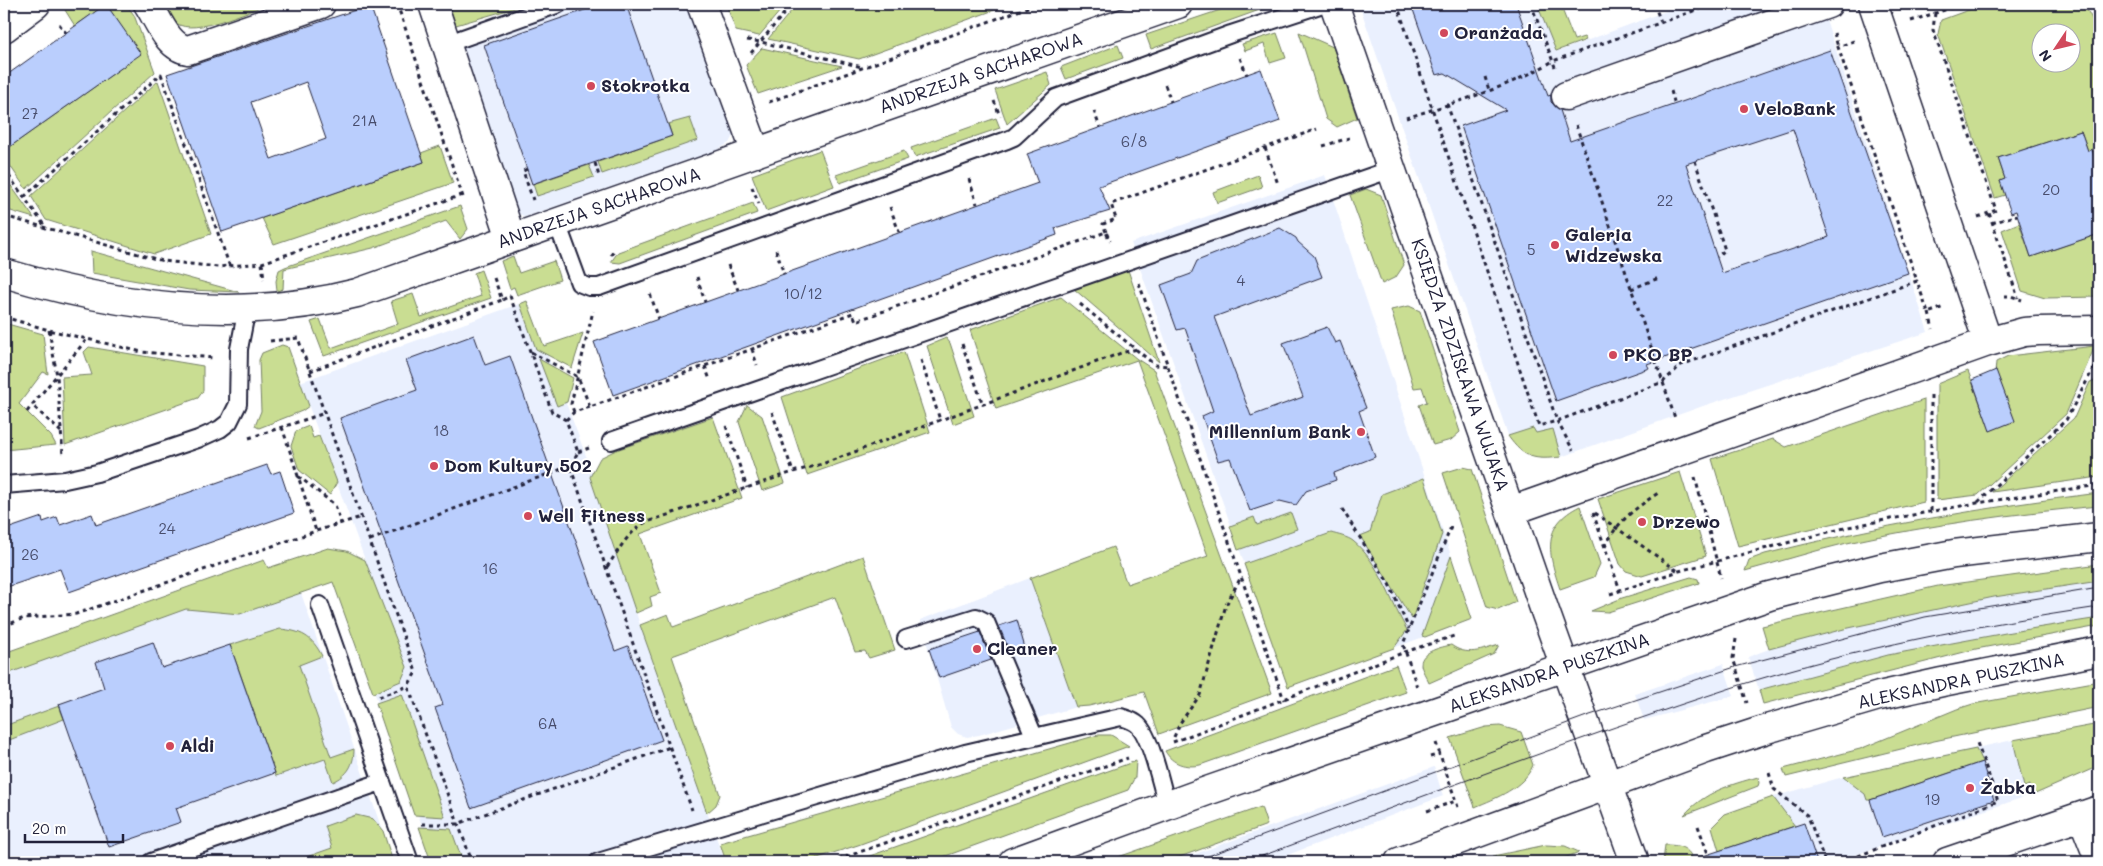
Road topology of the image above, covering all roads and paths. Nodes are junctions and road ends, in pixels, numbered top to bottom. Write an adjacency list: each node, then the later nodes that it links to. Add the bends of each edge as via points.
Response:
1 (34, 4): 21 (street)
2 (148, 4): 3 (street, via 171,40 180,49 188,50)
3 (321, 4)
4 (433, 4): 24 (street)
5 (559, 4): 24 (lane)
6 (702, 4): 22 (street)
7 (792, 4): 23 (path)
8 (1178, 4): 27 (street, ANDRZEJA SACHAROWA)
9 (1323, 4): 37 (lane, via 1246,28 1056,98)
10 (1334, 4): 45 (street, KSIĘDZA ZDZISŁAWA WUJAKA)
11 (1397, 4): 33 (path)
12 (1531, 4): 25 (path)
13 (1654, 4): 20 (path)
14 (1713, 4): 20 (path)
15 (1828, 4): 31 (street)
16 (1873, 4): 70 (street)
17 (2092, 4): 19 (path)
18 (1935, 13): 53 (path, via 1933,30 1996,210 1989,213)
19 (2099, 17)
20 (1661, 22): 25 (path)
21 (4, 28)
22 (713, 36): 23 (path); 29 (street)
23 (761, 42): 26 (path); 29 (path)
24 (446, 44): 57 (street)
25 (1553, 61): 30 (path); 31 (path)
26 (863, 68)
27 (984, 72): 37 (path); 40 (street, ANDRZEJA SACHAROWA)
28 (1484, 77): 30 (path)
29 (729, 80): 40 (street)
30 (1489, 90): 32 (path)
31 (1566, 96): 69 (path)
32 (1447, 104): 33 (path); 102 (path)
33 (1434, 109): 34 (path); 102 (path, via 1539,426)
34 (1406, 118)
35 (1317, 129): 39 (path)
36 (1350, 138): 38 (path)
37 (1007, 140): 68 (lane)
38 (1323, 146)
39 (1265, 148): 47 (path); 56 (path, via 1112,204 1116,219 1103,224)
40 (756, 153): 54 (street, ANDRZEJA SACHAROWA)
41 (1695, 161): 62 (path, via 1725,250)
42 (594, 163): 46 (path)
43 (4, 169): 49 (path)
44 (527, 169): 50 (path, via 523,170)
45 (1392, 169): 63 (lane); 117 (street, KSIĘDZA ZDZISŁAWA WUJAKA)
46 (600, 179)
47 (1278, 185)
48 (462, 195): 64 (path, via 262,263)
49 (24, 197): 55 (path); 64 (path, via 161,74)
50 (534, 202)
51 (2017, 215): 53 (path)
52 (4, 216): 55 (path)
53 (1992, 223): 71 (path)
54 (557, 224): 57 (street, ANDRZEJA SACHAROWA); 68 (lane, via 580,283)
55 (44, 226): 64 (path, via 163,261)
56 (1106, 232)
57 (511, 238): 59 (street, ANDRZEJA SACHAROWA)
58 (1072, 244): 61 (path)
59 (485, 248): 72 (path); 75 (street, ANDRZEJA SACHAROWA, via 350,295 300,305)
60 (616, 249): 68 (path, via 607,260)
61 (1051, 251): 67 (path); 74 (path)
62 (1717, 257)
63 (1131, 260): 67 (lane); 89 (path)
64 (230, 267)
65 (4, 273): 75 (street, ANDRZEJA SACHAROWA, via 129,301 211,310)
66 (1659, 278): 69 (path)
67 (1063, 284): 80 (lane); 84 (path, via 1066,293)
68 (599, 287): 92 (path)
69 (1631, 289): 93 (path)
70 (1973, 297): 71 (path); 76 (path); 83 (street)
71 (2018, 298): 73 (path)
72 (502, 300): 85 (path, via 510,296); 90 (path)
73 (2025, 301)
74 (903, 304): 80 (path); 95 (path, via 856,321 853,313)
75 (247, 308): 86 (lane)
76 (1928, 313): 88 (path, via 1935,335); 93 (path, via 1917,281 1681,365)
77 (4, 317): 78 (path)
78 (48, 330): 81 (path); 91 (path)
79 (2099, 330): 83 (street, via 2031,332)
80 (913, 336): 101 (path); 106 (lane)
81 (87, 339): 86 (path, via 142,352); 91 (path)
82 (270, 341): 90 (path, via 298,338)
83 (1988, 342): 88 (street)
84 (1137, 349): 89 (path, via 1155,365); 101 (path)
85 (530, 351): 92 (path); 100 (path, via 552,412)
86 (239, 358): 111 (lane, via 238,404 220,429 97,473)
87 (2099, 359): 115 (path, via 2066,420)
88 (1931, 363): 117 (street); 118 (path)
89 (1168, 366): 130 (path)
90 (310, 371): 97 (path)
91 (57, 376): 94 (path); 104 (path)
92 (578, 377): 95 (path); 98 (path, via 571,404)
93 (1663, 382): 99 (path); 102 (path)
94 (32, 405): 96 (path); 104 (path)
95 (590, 407): 98 (path)
96 (27, 412)
97 (325, 412): 103 (path); 119 (path)
98 (574, 412): 100 (path)
99 (1675, 418)
100 (566, 420): 108 (path, via 578,452)
101 (940, 420): 128 (path, via 822,464 644,523 622,544)
102 (1557, 421): 107 (path)
103 (282, 428): 105 (path); 110 (path)
104 (61, 432): 111 (path)
105 (261, 435)
106 (611, 441)
107 (1573, 450)
108 (570, 466): 125 (path); 128 (path)
109 (1693, 472): 127 (path)
110 (297, 475): 120 (path, via 335,505); 123 (path)
111 (65, 480): 112 (lane)
112 (4, 485)
113 (2099, 485): 115 (path)
114 (1662, 490): 122 (path)
115 (1978, 503): 118 (path)
116 (1342, 509): 136 (path, via 1389,584)
117 (1510, 511): 140 (street, KSIĘDZA ZDZISŁAWA WUJAKA)
118 (1931, 512): 127 (path, via 1848,527)
119 (361, 517): 120 (path); 125 (path)
120 (341, 523): 123 (path)
121 (1451, 527): 136 (path)
122 (1616, 527): 126 (path); 126 (path, via 1593,512); 129 (path)
123 (316, 531): 135 (path, via 76,614 24,618)
124 (2099, 536): 140 (street, ALEKSANDRA PUSZKINA, via 1954,554 1871,570 1769,596)
125 (370, 540): 141 (path, via 416,672)
126 (1605, 547): 132 (path)
127 (1716, 561): 129 (path); 131 (path)
128 (607, 568): 150 (path)
129 (1679, 571): 132 (path)
130 (1241, 577): 144 (path); 148 (path, via 1226,605 1200,695 1180,723)
131 (1721, 578)
132 (1620, 590): 133 (path)
133 (1610, 594)
134 (320, 605): 154 (lane)
135 (4, 626)
136 (1410, 630): 142 (path, via 1403,644)
137 (1737, 635): 145 (path, via 1733,658)
138 (906, 639): 146 (lane, via 976,617 986,622)
139 (2099, 651): 155 (street, ALEKSANDRA PUSZKINA, via 1879,696 1770,728)
140 (1566, 668): 155 (street, KSIĘDZA ZDZISŁAWA WUJAKA); 157 (street, ALEKSANDRA PUSZKINA)
141 (408, 686): 143 (path); 162 (path)
142 (1417, 687)
143 (375, 698)
144 (1284, 700)
145 (1748, 708)
146 (1034, 736): 157 (lane, via 1120,717 1131,719 1140,726 1151,750); 164 (lane, via 965,753)
147 (1976, 740): 175 (path, via 1998,802)
148 (1172, 742)
149 (1436, 743): 151 (path)
150 (670, 747): 162 (path); 164 (path)
151 (1440, 754): 152 (path); 156 (path)
152 (1430, 757)
153 (1769, 773): 174 (path, via 1774,789 1808,816)
154 (381, 782): 161 (lane); 166 (lane)
155 (1609, 785): 171 (street, ALEKSANDRA PUSZKINA); 172 (street, KSIĘDZA ZDZISŁAWA WUJAKA)
156 (1456, 801): 158 (path); 159 (path)
157 (1167, 806): 170 (street, ALEKSANDRA PUSZKINA)
158 (1427, 812)
159 (1460, 812)
160 (2091, 813): 165 (street); 176 (street)
161 (396, 824): 162 (path); 167 (lane)
162 (457, 824): 168 (path)
163 (1698, 826): 173 (path)
164 (700, 832): 169 (lane)
165 (2099, 859)
166 (151, 862)
167 (410, 862)
168 (473, 862)
169 (598, 862)
170 (1012, 862)
171 (1399, 862)
172 (1635, 862)
173 (1711, 862)
174 (1826, 862)
175 (1843, 862)
176 (1947, 862)

